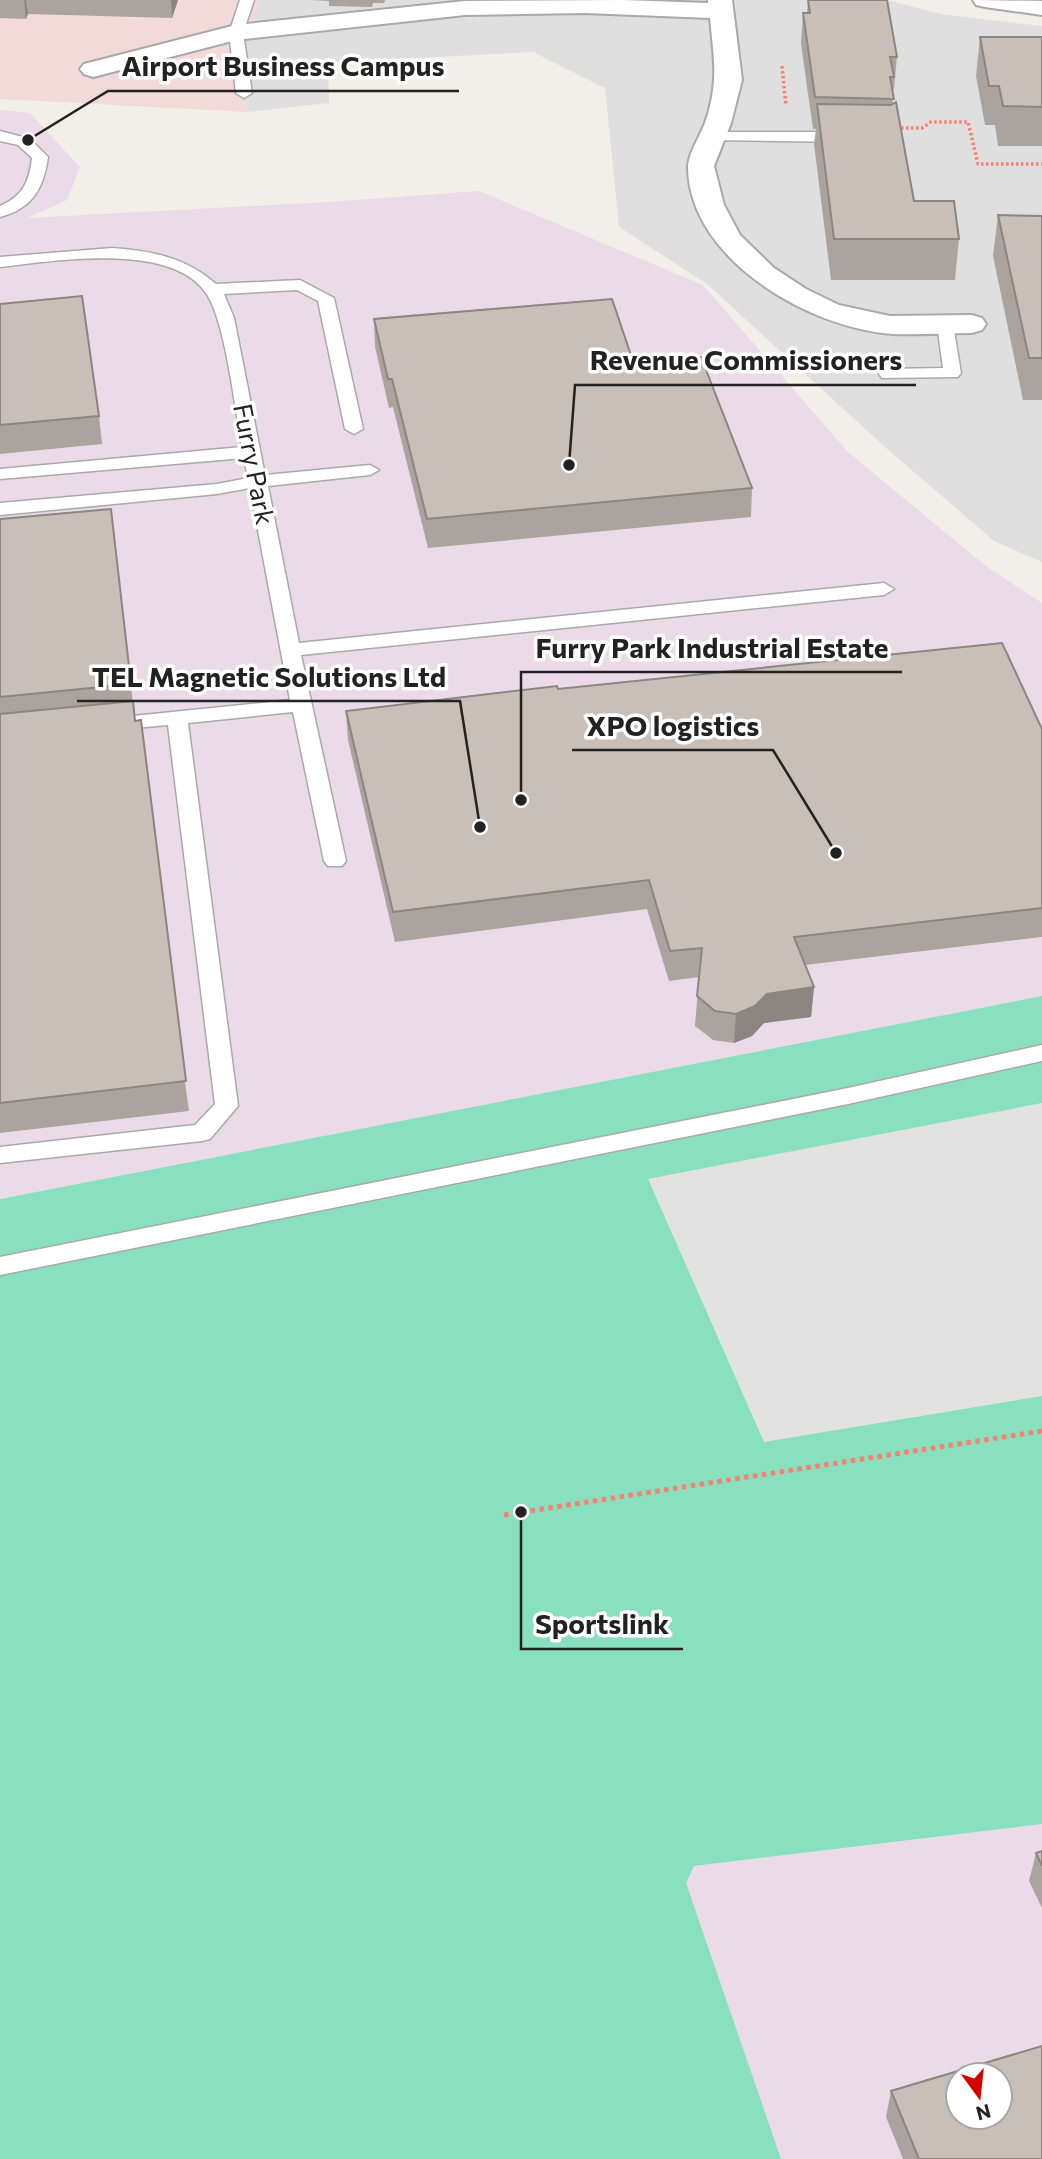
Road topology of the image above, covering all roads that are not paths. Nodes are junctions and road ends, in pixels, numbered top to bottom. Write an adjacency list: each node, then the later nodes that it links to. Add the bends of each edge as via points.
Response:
1 (247, 0): 6 (lane)
2 (985, 0): 5 (street)
3 (466, 4): 4 (street); 6 (street)
4 (720, 5): 10 (street, via 729,80)
5 (1042, 8)
6 (236, 33): 7 (street); 8 (lane)
7 (93, 69)
8 (244, 93)
9 (0, 136): 12 (lane, via 24,142 40,157 37,183 30,193 22,203)
10 (712, 137): 11 (lane); 15 (street, via 701,166 710,205 729,239 764,274 830,311 890,325)
11 (860, 137)
12 (0, 212)
13 (0, 262): 14 (lane, Furry Park, via 98,253 148,256 185,266)
14 (213, 289): 18 (lane, via 300,285 326,298); 19 (lane, Furry Park, via 226,318)
15 (944, 324): 16 (street); 17 (lane, via 952,373)
16 (972, 324)
17 (888, 374)
18 (354, 429)
19 (252, 452): 21 (lane); 22 (lane, Furry Park)
20 (370, 470): 22 (lane)
21 (0, 474)
22 (258, 481): 23 (lane, via 217,489); 25 (lane, Furry Park)
23 (0, 509)
24 (884, 589): 25 (lane)
25 (291, 650): 26 (lane, Furry Park)
26 (301, 705): 27 (lane); 29 (lane, Furry Park)
27 (177, 718): 28 (lane); 31 (lane, via 228,1106 202,1133)
28 (95, 726)
29 (335, 861)
30 (1042, 1053): 32 (lane)
31 (0, 1155)
32 (0, 1266)

